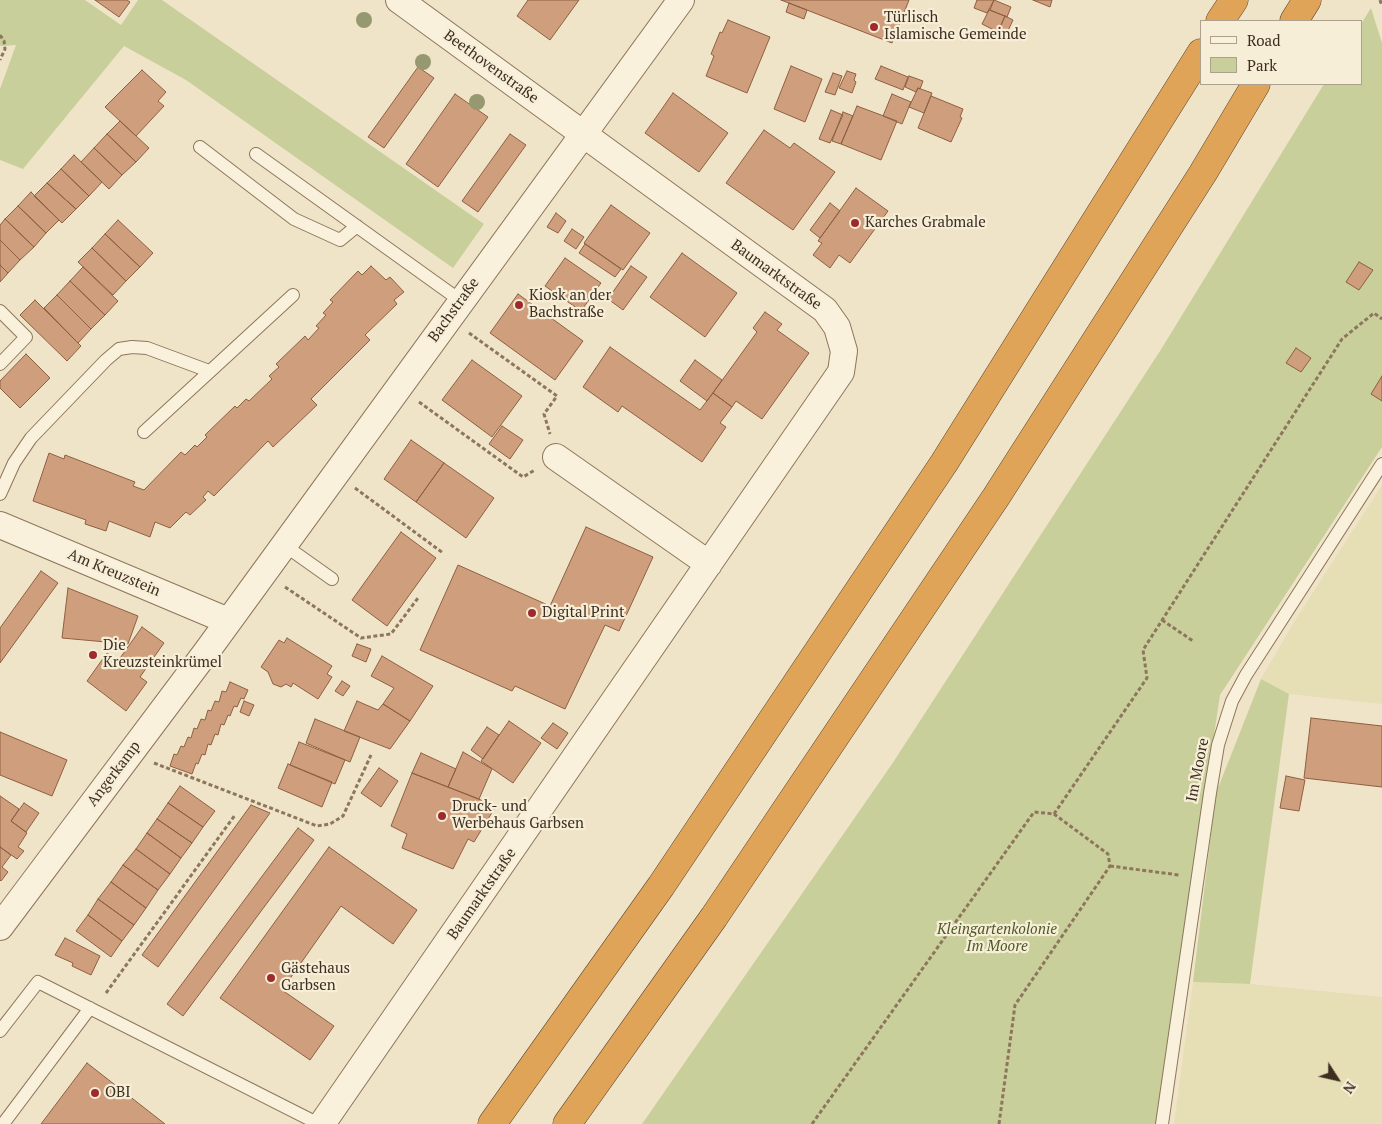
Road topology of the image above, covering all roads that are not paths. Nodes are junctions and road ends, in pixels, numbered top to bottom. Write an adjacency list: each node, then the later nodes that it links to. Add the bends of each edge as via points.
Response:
1 (681, 0): 9 (street, Bachstraße)
2 (1234, 0): 5 (highway)
3 (1307, 0): 6 (highway)
4 (405, 2): 9 (street, Beethovenstraße)
5 (1221, 20)
6 (1295, 20)
7 (1200, 55): 32 (highway, via 944,463 661,886)
8 (1255, 85): 33 (highway, via 996,497 714,917)
9 (582, 134): 14 (street, Bachstraße); 24 (street, Baumarktstraße, via 826,310 837,327 844,351 841,372)
10 (200, 147): 12 (lane, via 294,219 340,240)
11 (256, 154): 12 (lane)
12 (357, 226): 14 (lane)
13 (293, 295): 17 (lane)
14 (455, 310): 23 (street, Bachstraße)
15 (0, 311): 16 (lane, via 26,337)
16 (0, 364)
17 (209, 371): 18 (lane); 21 (lane, via 147,348 119,349 31,438 14,463)
18 (144, 432)
19 (556, 457): 24 (street)
20 (1382, 464): 34 (lane, Im Moore, via 1232,701 1218,745)
21 (0, 494)
22 (0, 525): 26 (street, Am Kreuzstein)
23 (284, 545): 25 (lane); 26 (street, Bachstraße)
24 (709, 564): 31 (street, Baumarktstraße)
25 (332, 580)
26 (228, 622): 27 (street, Angerkamp)
27 (0, 927)
28 (90, 1008): 29 (lane, via 38,982); 30 (lane); 31 (lane)
29 (0, 1031)
30 (3, 1124)
31 (321, 1124)
32 (492, 1124)
33 (567, 1124)
34 (1162, 1124)

